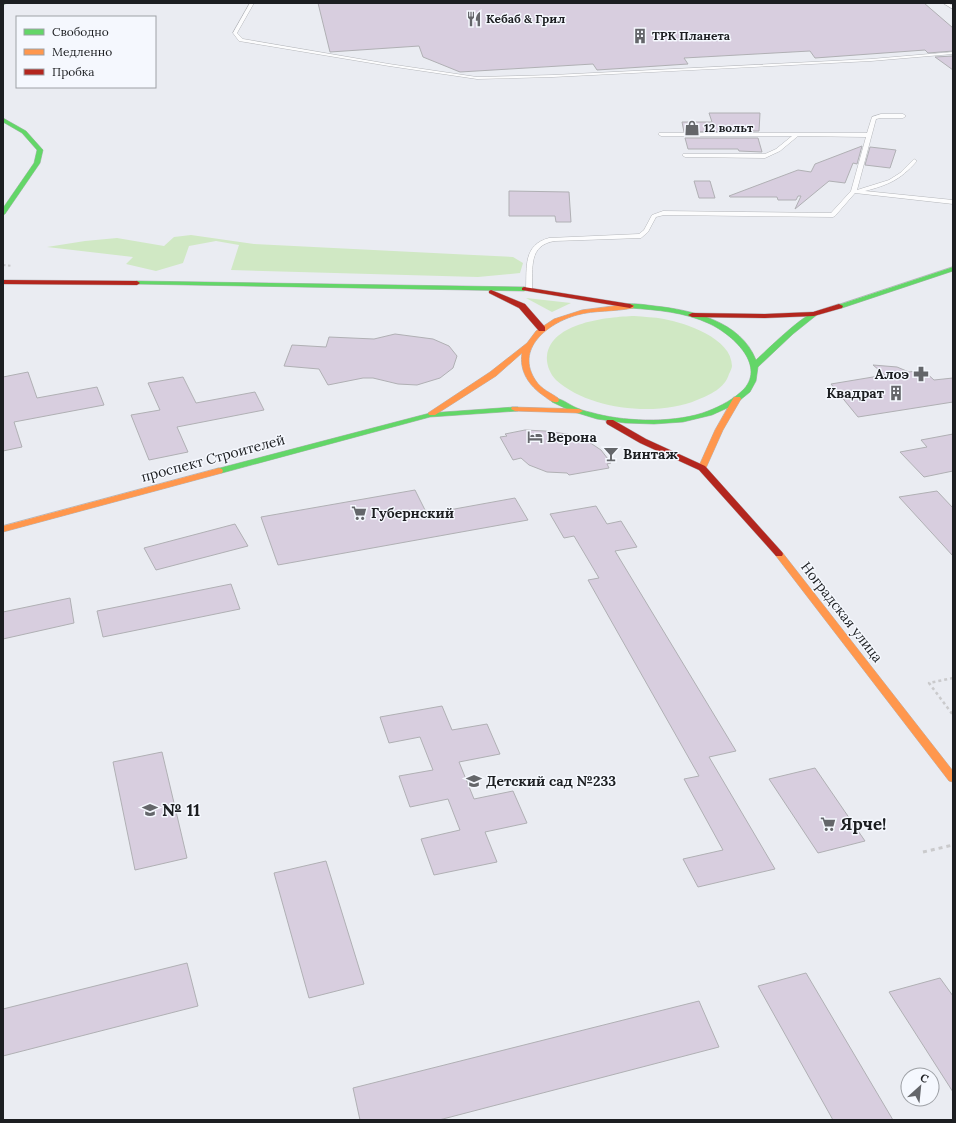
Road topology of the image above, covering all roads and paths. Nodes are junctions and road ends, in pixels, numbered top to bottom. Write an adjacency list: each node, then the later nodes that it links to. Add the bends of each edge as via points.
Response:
1 (252, 3): 4 (lane, via 234,34 241,40 389,66 477,78)
2 (945, 3): 3 (lane)
3 (953, 8)
4 (953, 53)
5 (903, 116): 9 (lane, via 874,118)
6 (3, 120): 14 (main road, via 32,138 40,150 38,163)
7 (661, 134): 8 (lane)
8 (796, 134): 9 (lane); 10 (lane, via 782,149 765,156)
9 (870, 135): 12 (lane)
10 (685, 155)
11 (914, 161): 12 (lane, via 902,175 885,184)
12 (854, 191): 13 (lane); 20 (lane, via 833,214 663,213 654,216 646,232 640,236 544,241 535,248 530,266)
13 (953, 202)
14 (3, 213)
15 (953, 262): 17 (main road)
16 (953, 269): 17 (main road)
17 (938, 274): 22 (main road)
18 (3, 282): 19 (main road)
19 (481, 288): 20 (main road); 24 (main road, via 522,306)
20 (529, 289): 21 (main road)
21 (630, 306): 23 (main road, via 662,308); 24 (main road, via 573,314)
22 (814, 314): 23 (main road); 26 (main road)
23 (692, 315): 26 (main road, via 716,324 736,336 749,350)
24 (542, 329): 25 (main road)
25 (527, 345): 28 (main road, via 524,363 532,381 550,398); 29 (main road, via 493,374)
26 (755, 364): 27 (main road, via 752,383)
27 (737, 399): 30 (main road, via 711,412 677,420 639,422); 31 (main road, via 719,430)
28 (579, 411): 29 (main road, via 526,408); 30 (main road)
29 (430, 415): 32 (main road, проспект Строителей)
30 (601, 417): 31 (main road)
31 (702, 468): 35 (main road, Ноградская улица, via 769,541)
32 (3, 529)
33 (953, 678): 34 (path, via 929,683)
34 (953, 715)
35 (953, 778)
36 (953, 845): 37 (path)
37 (923, 852)

